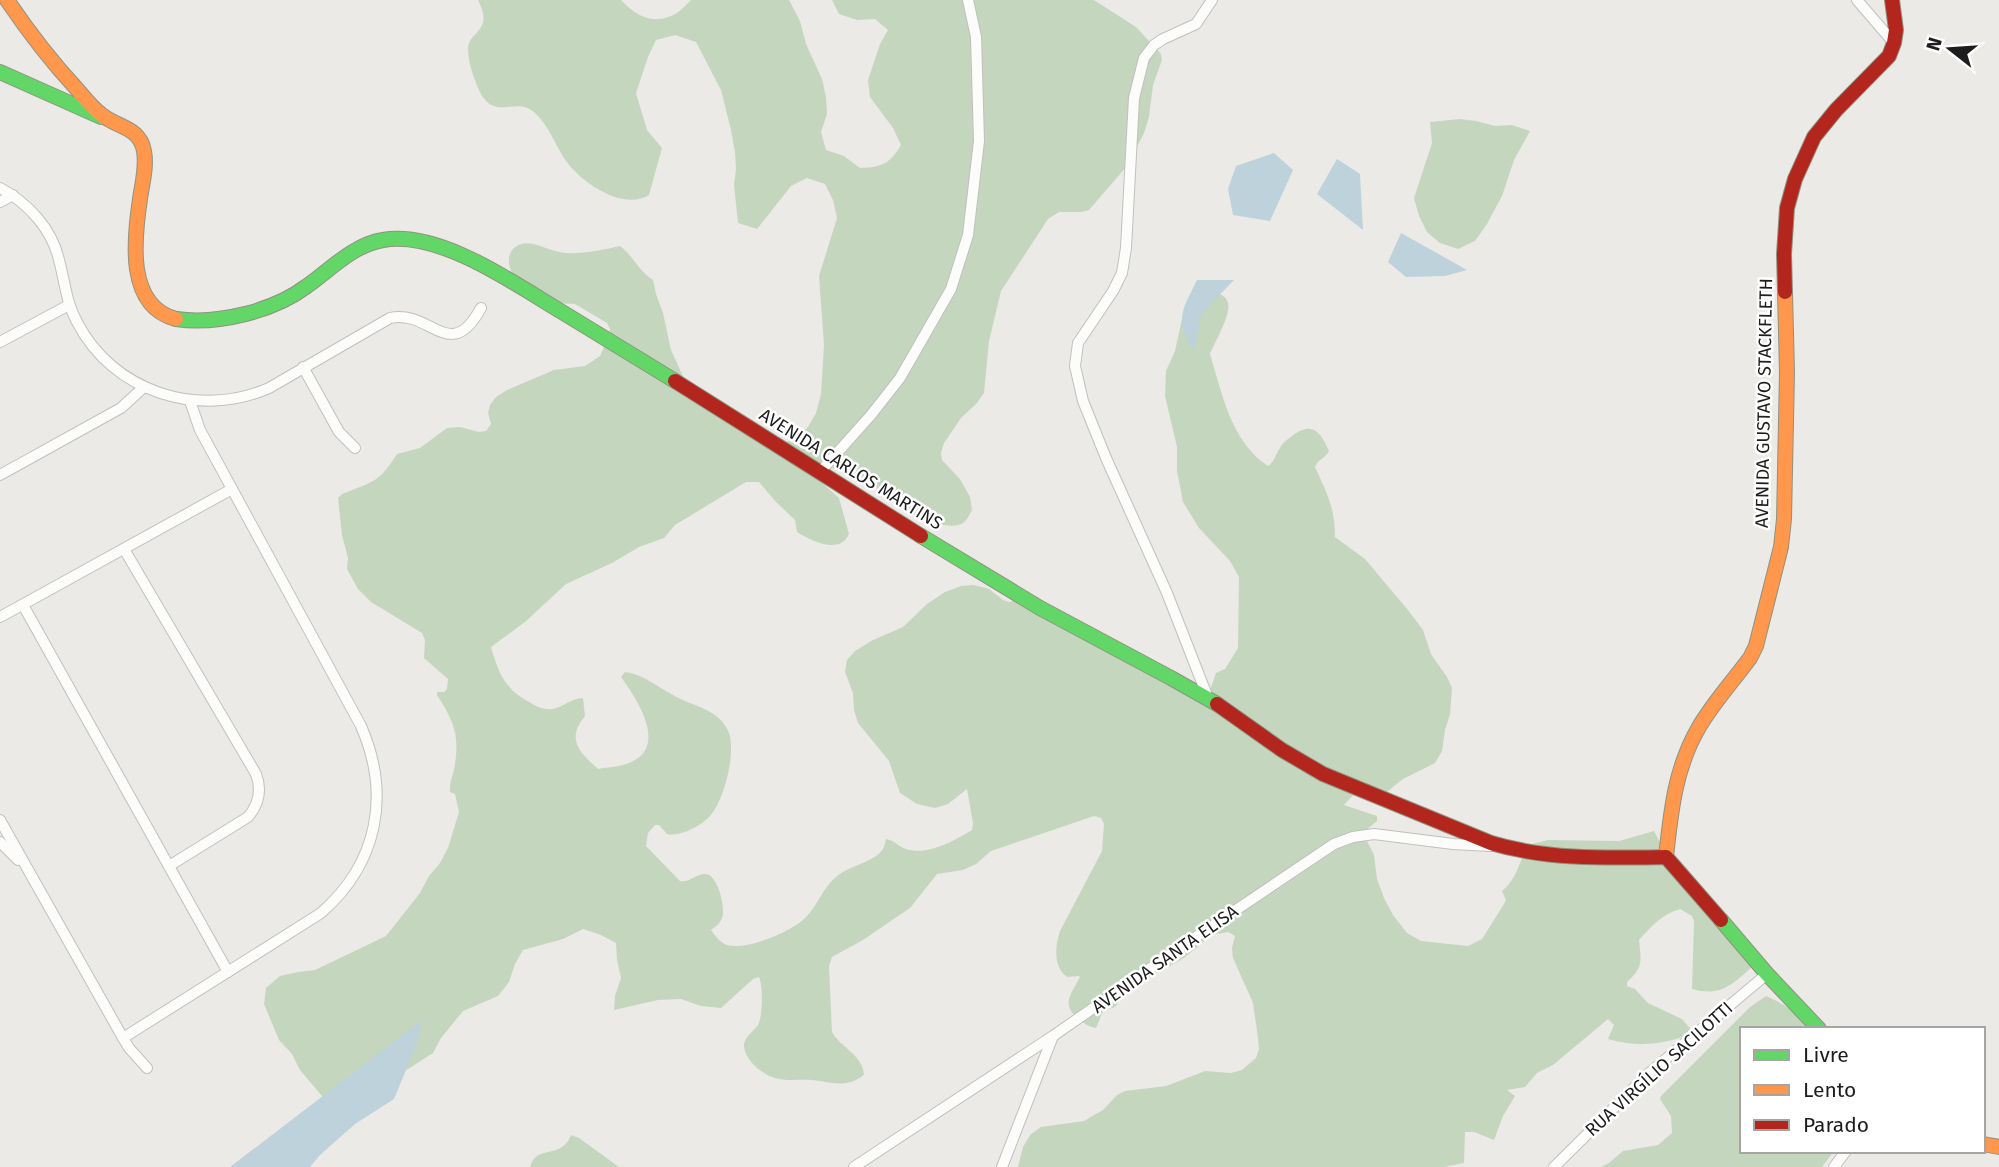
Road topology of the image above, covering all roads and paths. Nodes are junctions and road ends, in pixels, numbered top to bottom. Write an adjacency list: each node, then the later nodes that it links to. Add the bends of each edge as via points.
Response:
1 (8, 0): 8 (street, AVENIDA CARLOS MARTINS, via 26,30)
2 (968, 0): 19 (street, via 976,37 979,141 965,246 951,289 900,378)
3 (1212, 0): 25 (street, via 1196,24 1163,38 1144,58 1134,98 1122,273 1078,343 1075,366 1101,447)
4 (1857, 0): 6 (street)
5 (1892, 0): 6 (street)
6 (1894, 43): 29 (street, AVENIDA GUSTAVO STACKFLETH, via 1889,56 1823,124 1792,189 1784,254 1786,492 1781,547 1756,646 1699,727 1678,776)
7 (0, 72): 8 (street)
8 (102, 117): 19 (street, AVENIDA CARLOS MARTINS, via 134,130 142,140 137,274 146,300 163,314 189,321 262,311 291,298 364,246 385,239 412,239 489,268)
9 (0, 188): 10 (street)
10 (13, 195): 11 (street); 12 (street, via 51,239)
11 (0, 202)
12 (69, 305): 14 (street); 16 (street, via 95,348 117,370)
13 (481, 308): 15 (street, via 462,332 450,335 413,318 390,318)
14 (0, 342)
15 (303, 367): 17 (street, via 253,395); 18 (street, via 339,432)
16 (144, 387): 17 (street); 20 (street, via 121,408)
17 (190, 401): 21 (street)
18 (355, 448)
19 (820, 472): 25 (street, AVENIDA CARLOS MARTINS, via 1061,620)
20 (0, 475)
21 (232, 489): 22 (street); 32 (street, via 362,726 372,753 377,797 370,842 342,893 321,913)
22 (124, 549): 23 (street); 30 (street, via 256,774 259,788 258,801 248,817)
23 (23, 605): 24 (street); 30 (street)
24 (0, 618)
25 (1208, 698): 28 (street, AVENIDA CARLOS MARTINS, via 1305,765)
26 (0, 820): 31 (street)
27 (0, 842): 31 (street)
28 (1502, 847): 29 (street, AVENIDA CARLOS MARTINS, via 1559,856); 35 (street, AVENIDA SANTA ELISA, via 1374,834 1353,836 1316,855)
29 (1666, 857): 33 (street)
30 (169, 866): 32 (street)
31 (29, 872): 36 (street)
32 (228, 972): 36 (street)
33 (1767, 974): 34 (street); 40 (street, RUA VIRGÍLIO SACILOTTI, via 1648,1074)
34 (1817, 1027)
35 (1053, 1036): 38 (street, AVENIDA SANTA ELISA); 39 (street)
36 (123, 1038): 37 (street)
37 (147, 1068)
38 (854, 1167)
39 (1002, 1167)
40 (1554, 1167)

